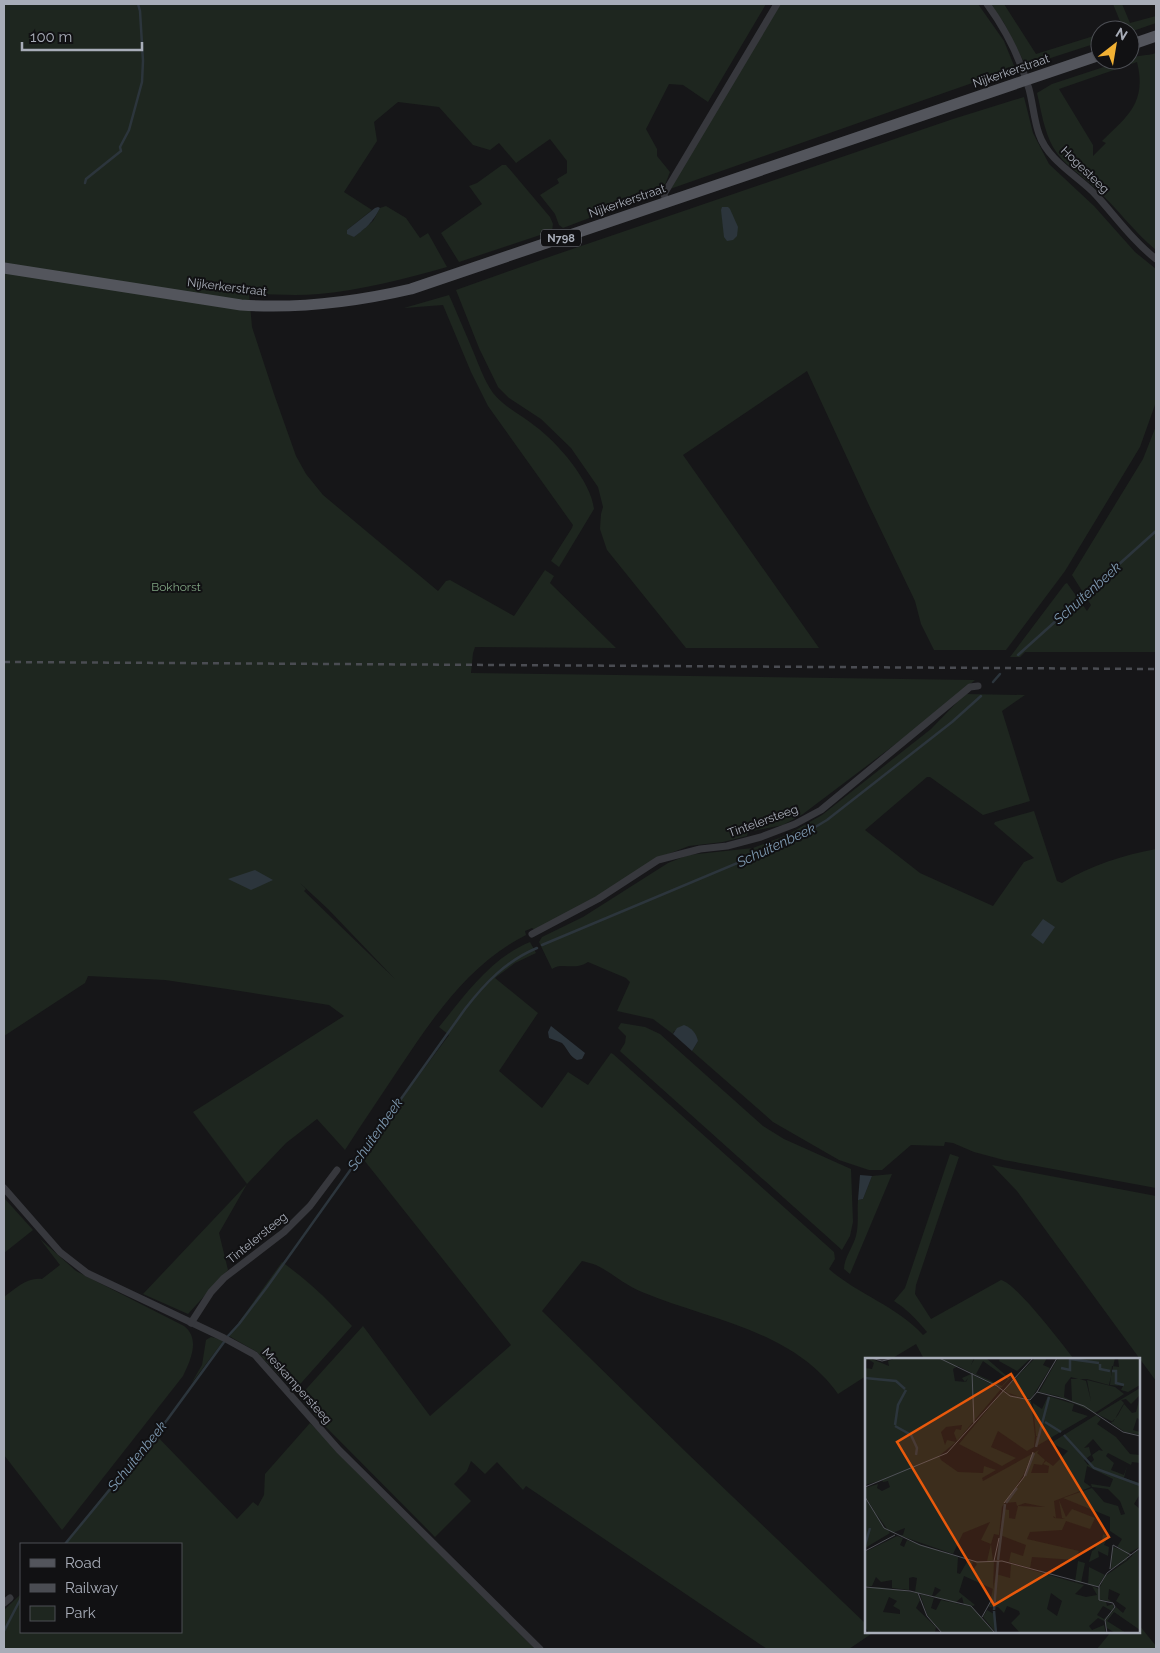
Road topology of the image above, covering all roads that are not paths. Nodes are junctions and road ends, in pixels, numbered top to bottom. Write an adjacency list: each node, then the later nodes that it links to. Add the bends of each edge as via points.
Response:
1 (777, 4): 7 (street, via 664,194)
2 (987, 4): 6 (street, Hogesteeg, via 1005,30)
3 (1156, 36): 4 (main road)
4 (1140, 42)
5 (1090, 59): 6 (main road, Nijkerkerstraat / N798)
6 (1026, 81): 7 (main road, Nijkerkerstraat / N798); 8 (street, Hogesteeg, via 1039,136 1055,160 1094,193)
7 (666, 202): 9 (main road, Nijkerkerstraat / N798, via 411,289 328,304 241,305)
8 (1156, 259)
9 (4, 268)
10 (978, 686): 11 (street, Tintelersteeg, via 970,687 821,810 802,821 762,837 727,846 700,848 658,860)
11 (532, 934)
12 (337, 1170): 14 (street, Tintelersteeg, via 310,1206 284,1232 224,1278)
13 (4, 1188): 14 (street, Meskampersteeg, via 60,1252 87,1273)
14 (192, 1323): 15 (street, Meskampersteeg, via 255,1355 340,1450)
15 (540, 1649)

